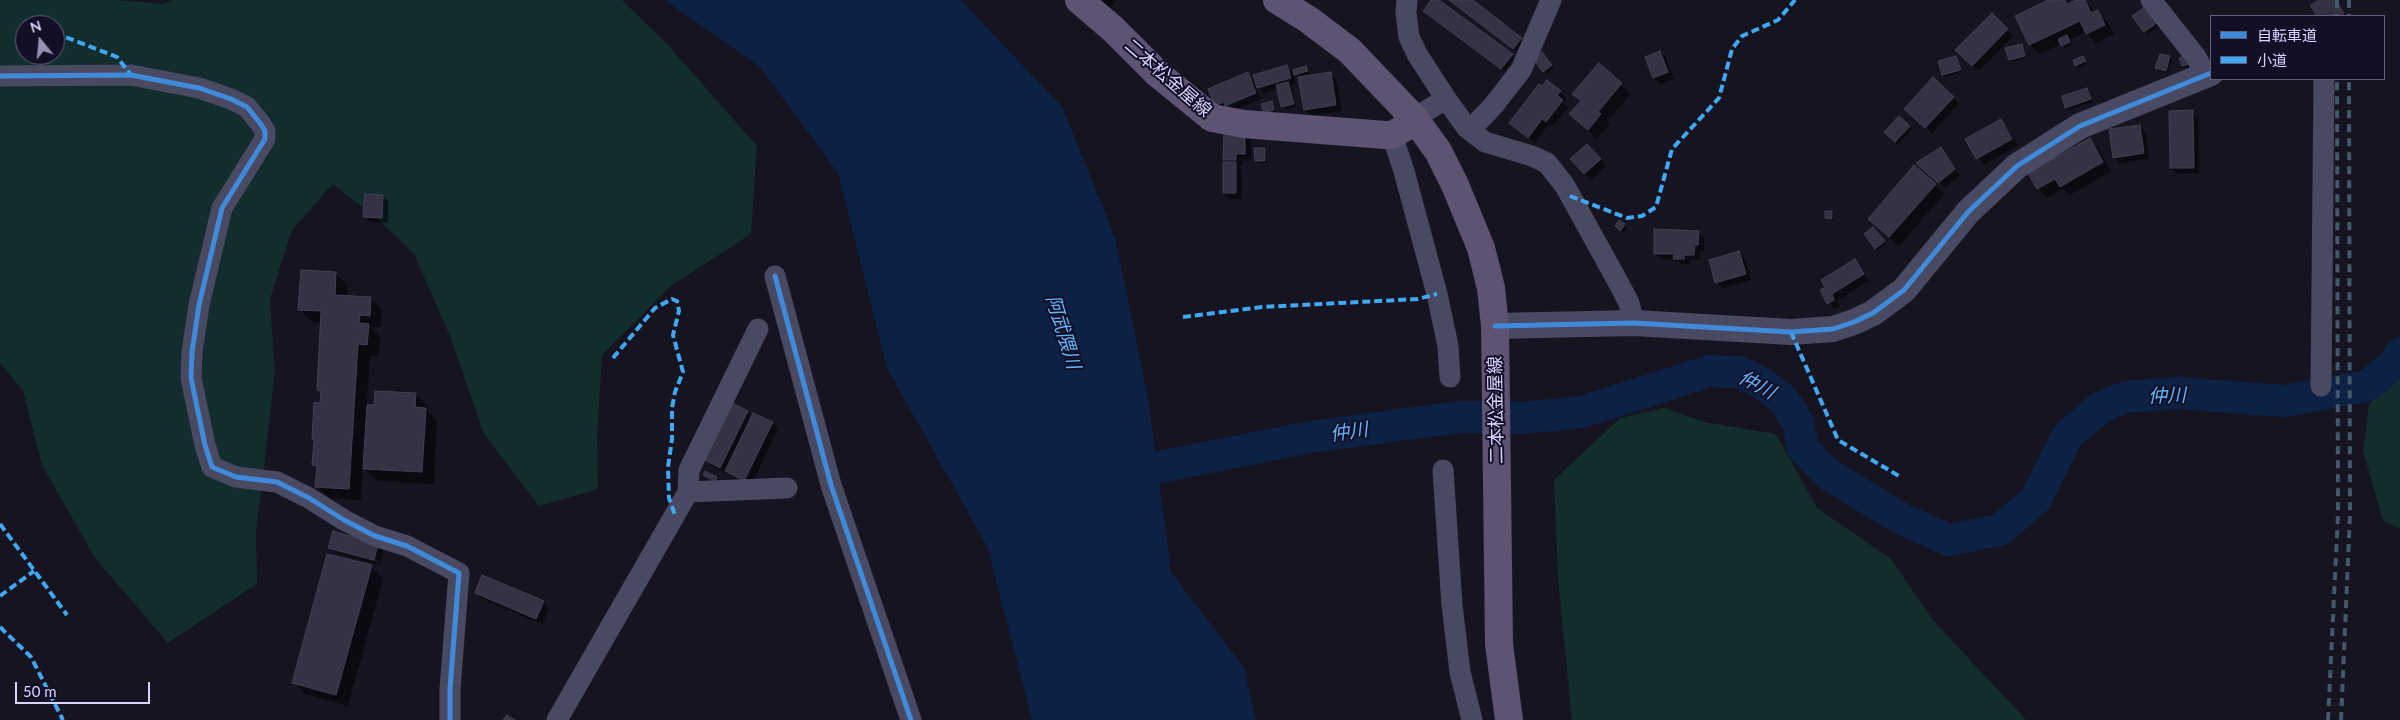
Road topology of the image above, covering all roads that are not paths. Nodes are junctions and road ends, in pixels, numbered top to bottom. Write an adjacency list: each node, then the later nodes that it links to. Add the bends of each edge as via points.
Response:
1 (1079, 0): 12 (main road, 二本松金屋線, via 1158,74 1212,118 1244,124)
2 (1277, 0): 10 (main road, 二本松金屋線, via 1350,51)
3 (1407, 0): 9 (street, via 1409,37)
4 (1551, 0): 11 (street, via 1521,70)
5 (2151, 0): 6 (street)
6 (2208, 75): 14 (street, via 2080,126 2017,166 1968,212 1904,290 1873,313 1854,322 1833,330 1790,332)
7 (0, 76): 22 (street, via 131,75 199,88 231,99 247,107 260,122 265,139 222,208 199,305 191,378 204,444 212,467 236,477 276,482 375,536 408,546 459,573)
8 (2324, 80): 18 (street)
9 (1446, 99): 10 (street); 11 (street)
10 (1414, 118): 12 (main road); 15 (main road, 二本松金屋線, via 1438,151 1481,248 1491,288)
11 (1470, 130): 14 (street, via 1485,142 1547,163 1565,186 1618,282 1629,303)
12 (1392, 135): 17 (street, via 1437,294 1448,346)
13 (775, 276): 24 (street, via 831,485)
14 (1634, 323): 15 (street)
15 (1495, 326): 26 (main road, 二本松金屋線, via 1499,644)
16 (758, 329): 21 (street, via 689,470)
17 (1450, 377)
18 (2321, 386)
19 (1443, 470): 25 (street, via 1452,605 1460,672)
20 (787, 488): 21 (street)
21 (688, 492): 23 (street)
22 (450, 720)
23 (557, 720)
24 (911, 720)
25 (1472, 720)
26 (1509, 720)

